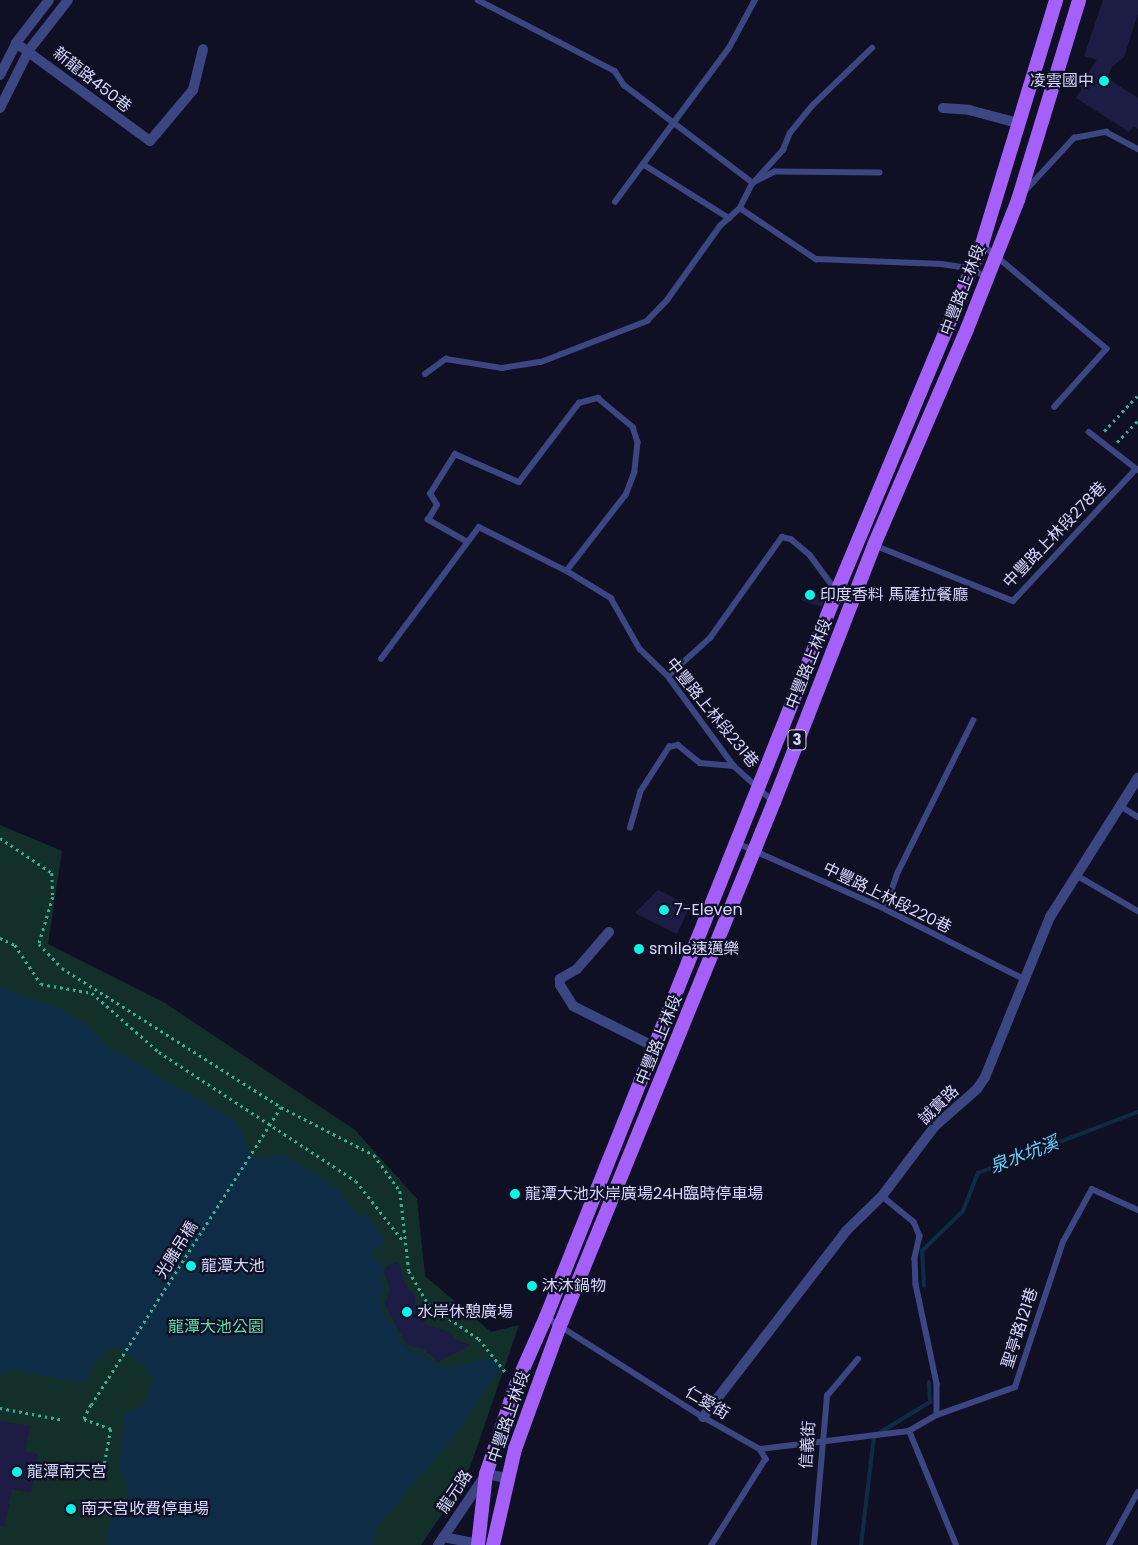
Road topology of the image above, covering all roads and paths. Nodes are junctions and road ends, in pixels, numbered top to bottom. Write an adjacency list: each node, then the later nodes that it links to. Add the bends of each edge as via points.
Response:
1 (49, 0): 7 (street)
2 (68, 0): 10 (street)
3 (478, 0): 14 (lane, via 615,71 624,85)
4 (755, 0): 14 (lane, via 729,48)
5 (1056, 0): 15 (main road, 中豐路上林段 / 3)
6 (1079, 0): 20 (main road, 中豐路上林段 / 3)
7 (16, 43): 10 (street, 新龍路450巷); 11 (street)
8 (872, 48): 19 (lane, via 813,105 790,133 783,150)
9 (203, 49): 10 (street, 新龍路450巷, via 193,90 150,141)
10 (29, 50): 12 (street)
11 (0, 75)
12 (0, 108)
13 (943, 108): 15 (street, via 969,110)
14 (675, 122): 17 (lane); 19 (lane)
15 (1018, 123): 24 (main road, 中豐路上林段 / 3)
16 (1138, 149): 20 (lane, via 1106,132 1074,138)
17 (644, 164): 21 (lane); 23 (lane)
18 (880, 173): 19 (lane, via 775,172)
19 (753, 183): 22 (lane)
20 (1018, 200): 25 (main road, 中豐路上林段 / 3)
21 (615, 202)
22 (740, 208): 23 (lane); 26 (lane, via 816,259 942,264)
23 (729, 218): 28 (lane, via 667,300 647,321 540,362 502,368 446,359)
24 (982, 244): 25 (lane); 26 (main road, 中豐路上林段 / 3)
25 (995, 254): 27 (main road, 中豐路上林段 / 3); 30 (lane, via 1107,349)
26 (972, 269): 27 (lane); 39 (main road, 中豐路上林段 / 3)
27 (986, 277): 37 (main road, 中豐路上林段 / 3, via 967,329)
28 (424, 374)
29 (1138, 395): 33 (path)
30 (1055, 407)
31 (1138, 420): 34 (path)
32 (1089, 432): 33 (lane)
33 (1097, 438): 34 (lane)
34 (1111, 449): 35 (lane)
35 (1137, 470): 37 (lane, 中豐路上林段278巷, via 1013,601)
36 (467, 542): 38 (lane, 中豐路上林段231巷, via 478,527); 38 (lane, via 428,520 437,504 430,494 455,454 519,482 579,403 598,398 633,427 638,442 635,472 626,496); 40 (lane, 中豐路上林段231巷)
37 (874, 545): 46 (main road, 中豐路上林段 / 3)
38 (567, 571): 41 (lane, 中豐路上林段231巷, via 611,598 640,649)
39 (837, 591): 41 (lane, via 810,555 791,539 782,537 710,638); 45 (main road, 中豐路上林段 / 3)
40 (381, 659)
41 (668, 676): 43 (lane, 中豐路上林段231巷)
42 (973, 721): 54 (lane, via 898,872)
43 (734, 766): 45 (lane, 中豐路上林段231巷); 49 (lane, via 700,763 678,745 669,747 640,792)
44 (1138, 778): 47 (street, 誠實路)
45 (758, 789): 46 (lane, 中豐路上林段231巷); 51 (main road, 中豐路上林段 / 3)
46 (774, 802): 52 (main road, 中豐路上林段 / 3)
47 (1119, 805): 48 (lane); 53 (street, 誠實路)
48 (1138, 817)
49 (630, 828)
50 (0, 838): 60 (path, via 52,873 53,897 39,944 62,968)
51 (736, 842): 52 (lane, 中豐路上林段220巷); 59 (main road, 中豐路上林段 / 3)
52 (754, 850): 54 (lane, 中豐路上林段220巷); 66 (main road, 中豐路上林段 / 3)
53 (1076, 875): 55 (lane); 58 (street, 誠實路, via 1050,917)
54 (885, 909): 58 (lane, 中豐路上林段220巷)
55 (1138, 911)
56 (609, 932): 59 (street, via 577,968 560,979 560,985 573,1006)
57 (0, 938): 61 (path, via 15,945 41,984 92,993 159,1052)
58 (1026, 980): 62 (street, 誠實路, via 977,1089 935,1126)
59 (655, 1047): 65 (main road, 中豐路上林段 / 3)
60 (281, 1106): 61 (path, 光雕吊橋, bridge); 64 (path, via 374,1155 400,1191)
61 (270, 1124): 64 (path, via 356,1181); 78 (path, 光雕吊橋, bridge, via 84,1419 111,1428 102,1478)
62 (882, 1196): 70 (lane, via 914,1222 920,1236 915,1258 916,1284 937,1384); 71 (street, 誠實路, via 846,1231)
63 (1138, 1210): 70 (lane, 聖亭路121巷, via 1092,1189 1063,1242 1015,1387)
64 (405, 1243): 68 (path, via 409,1271 428,1304 479,1339)
65 (546, 1317): 66 (lane, 仁愛街); 68 (main road, 中豐路上林段 / 3)
66 (559, 1328): 71 (lane, 仁愛街); 77 (main road, 中豐路上林段 / 3)
67 (858, 1359): 74 (lane, 信義街, via 827,1396)
68 (516, 1385): 76 (main road, 中豐路上林段 / 3)
69 (0, 1408): 72 (path)
70 (937, 1414): 73 (lane, 聖亭路121巷)
71 (703, 1417): 75 (lane, 仁愛街)
72 (64, 1420)
73 (909, 1431): 74 (lane, 聖亭路121巷, via 882,1437); 81 (lane)
74 (822, 1441): 75 (lane, 聖亭路121巷); 85 (lane, 信義街)
75 (760, 1449): 84 (lane, via 766,1459)
76 (486, 1474): 77 (street, 龍元路); 80 (street, 龍元路); 82 (main road, 3)
77 (507, 1478): 83 (main road, 3)
78 (97, 1479)
79 (1138, 1492): 86 (lane)
80 (440, 1541): 82 (street)
81 (953, 1544)
82 (478, 1545)
83 (493, 1545)
84 (712, 1545)
85 (814, 1545)
86 (1109, 1545)

